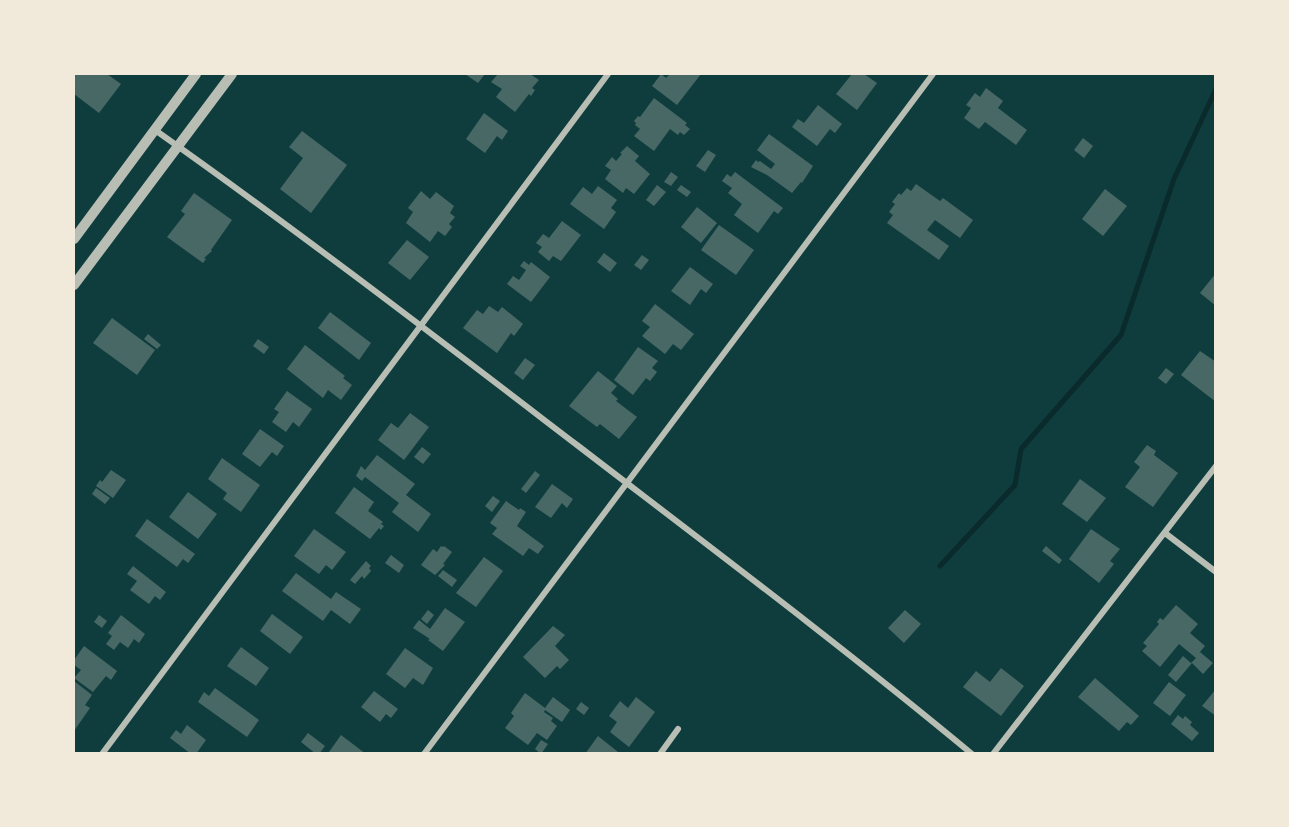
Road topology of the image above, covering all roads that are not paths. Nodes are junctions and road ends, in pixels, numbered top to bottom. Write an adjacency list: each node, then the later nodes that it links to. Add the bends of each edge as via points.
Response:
1 (196, 74): 5 (street)
2 (232, 74): 6 (street)
3 (608, 74): 9 (street)
4 (930, 75): 11 (street)
5 (155, 130): 6 (street); 7 (street)
6 (177, 146): 8 (street); 9 (street)
7 (74, 238)
8 (74, 285)
9 (421, 326): 11 (street); 15 (street)
10 (1215, 466): 12 (street)
11 (626, 483): 16 (street); 18 (street)
12 (1164, 533): 13 (street); 19 (street)
13 (1215, 572)
14 (678, 729): 17 (street)
15 (102, 753)
16 (424, 753)
17 (660, 753)
18 (972, 753)
19 (993, 753)

